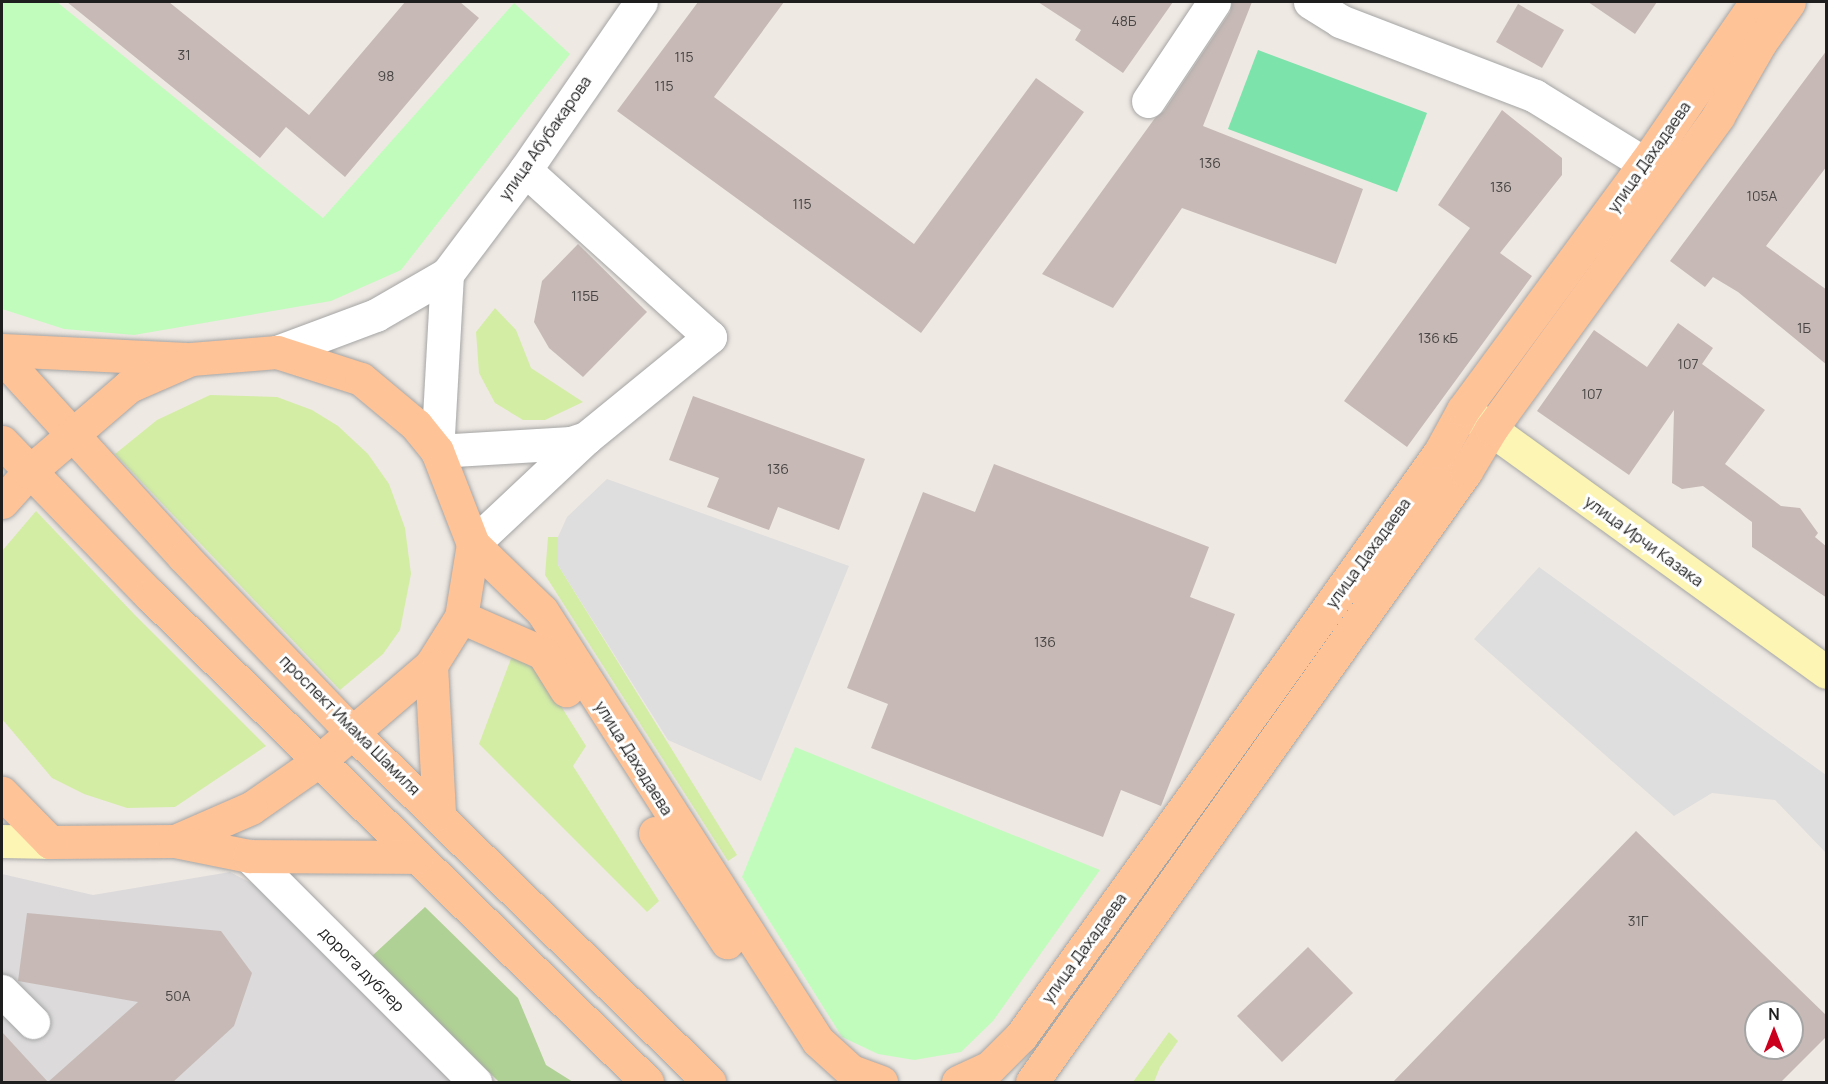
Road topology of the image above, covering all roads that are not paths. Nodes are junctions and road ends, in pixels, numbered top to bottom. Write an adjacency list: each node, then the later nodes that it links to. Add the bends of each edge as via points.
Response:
1 (641, 2): 6 (street, улица Абубакарова)
2 (1214, 2): 5 (street)
3 (1310, 2): 7 (street, via 1340,21 1535,96)
4 (1773, 4): 7 (main road, улица Дахадаева)
5 (1148, 101)
6 (525, 170): 8 (street, улица Абубакарова); 16 (street, via 710,337)
7 (1659, 171): 13 (main road, улица Дахадаева); 14 (main road, улица Дахадаева)
8 (447, 274): 10 (street, улица Абубакарова, via 376,315); 18 (street, улица Абубакарова)
9 (2, 350): 12 (main road)
10 (277, 352): 12 (main road, улица Абубакарова); 18 (main road, улица Абубакарова, via 360,379 416,425)
11 (2, 357): 15 (main road, проспект Имама Шамиля)
12 (191, 359): 15 (main road, улица Абубакарова, via 129,386)
13 (1463, 410): 14 (main road, улица Ирчи Казака); 41 (main road, улица Дахадаева, via 1440,452 1021,1036 990,1067)
14 (1491, 429): 24 (main road, улица Ирчи Казака); 42 (main road, улица Дахадаева, via 1466,471)
15 (75, 436): 19 (main road, улица Абубакарова); 25 (main road, проспект Имама Шамиля)
16 (586, 438): 18 (street, via 570,443); 21 (street)
17 (2, 442): 19 (main road)
18 (436, 451): 21 (main road, улица Абубакарова)
19 (29, 472): 20 (main road, улица Абубакарова); 26 (main road)
20 (2, 502)
21 (473, 544): 22 (main road); 40 (main road, улица Дахадаева, via 542,611 818,1041 851,1071)
22 (460, 616): 23 (main road); 39 (main road, улица Дахадаева, via 543,653 693,894 803,1050)
23 (431, 665): 25 (main road); 28 (main road)
24 (1827, 672)
25 (352, 732): 26 (main road); 28 (main road, проспект Имама Шамиля)
26 (320, 760): 30 (main road, via 251,808); 33 (main road)
27 (2, 793): 31 (main road)
28 (440, 814): 38 (main road, проспект Имама Шамиля)
29 (2, 841): 31 (main road)
30 (175, 841): 31 (main road); 32 (main road)
31 (50, 842)
32 (249, 856): 33 (main road); 36 (street, дорога дублер)
33 (417, 857): 37 (main road)
34 (2, 992): 35 (street)
35 (33, 1022)
36 (476, 1083)
37 (647, 1083)
38 (709, 1083)
39 (838, 1083)
40 (880, 1083)
41 (958, 1083)
42 (1032, 1083)

